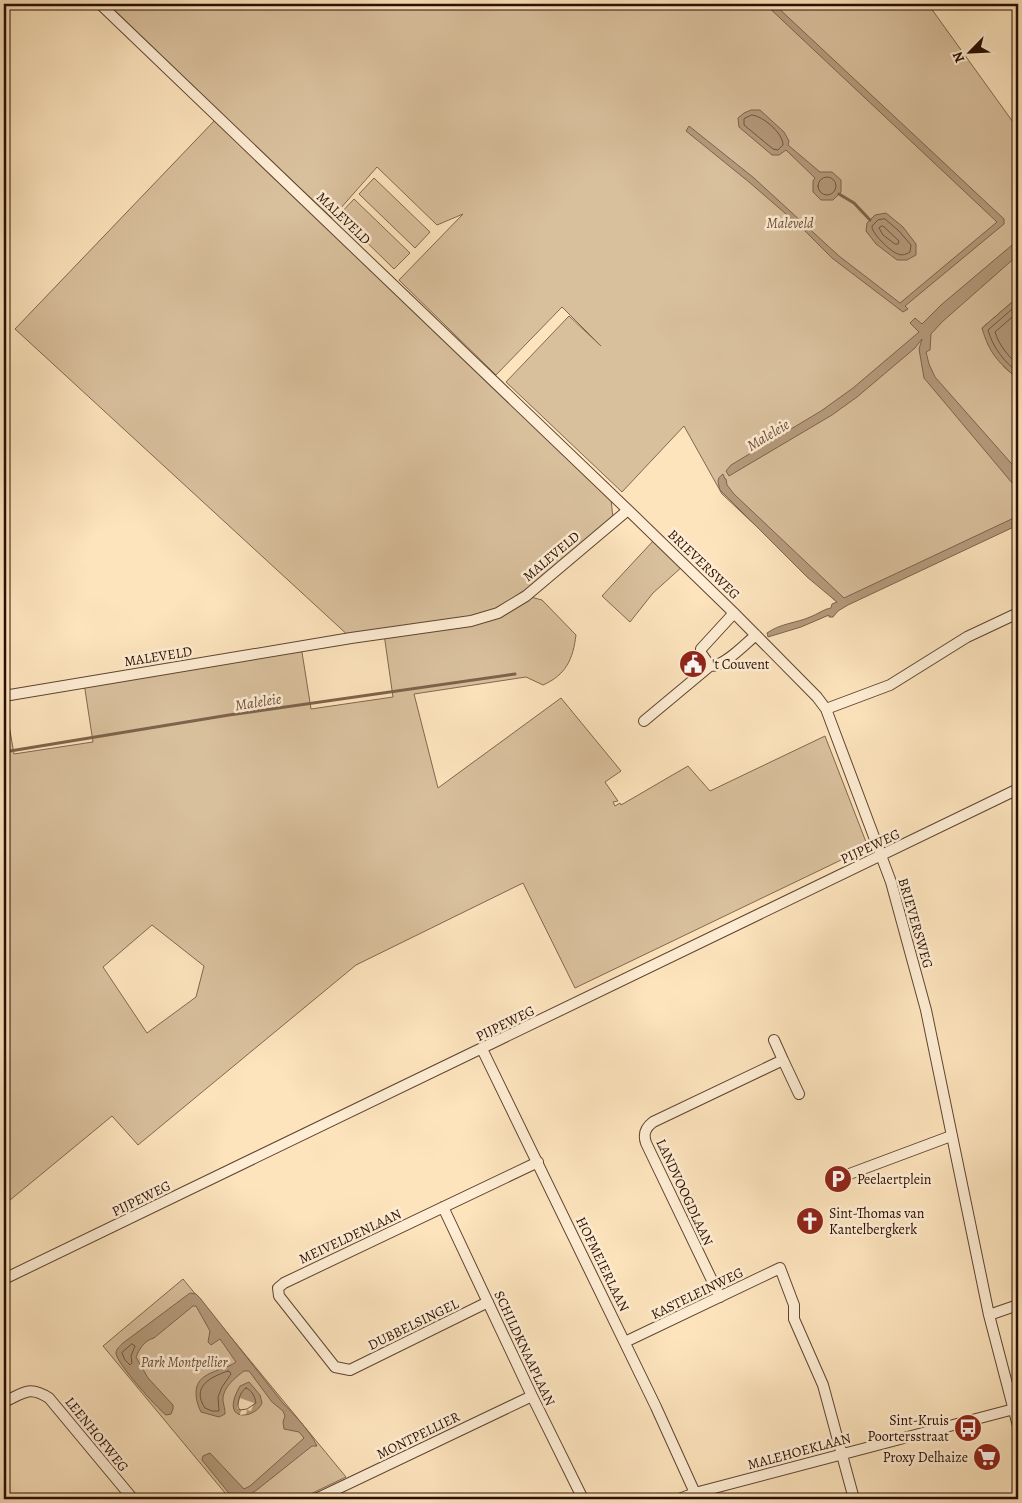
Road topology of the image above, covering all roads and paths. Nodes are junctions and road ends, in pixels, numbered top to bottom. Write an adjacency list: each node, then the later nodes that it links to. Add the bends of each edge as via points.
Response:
1 (100, 4): 2 (street, MALEVELD)
2 (628, 510): 3 (street, BRIEVERSWEG); 7 (street, MALEVELD, via 526,596 498,613 471,621)
3 (734, 613): 5 (street, BRIEVERSWEG); 6 (street, via 701,650)
4 (1018, 613): 8 (street, via 967,637 890,685)
5 (756, 635): 6 (street, via 722,663); 8 (street, BRIEVERSWEG)
6 (710, 666): 9 (street)
7 (4, 696)
8 (826, 709): 11 (street, BRIEVERSWEG)
9 (644, 721)
10 (1018, 789): 11 (street, PIJPEWEG)
11 (882, 856): 13 (street, PIJPEWEG); 16 (street, BRIEVERSWEG, via 926,1010)
12 (774, 1040): 14 (street)
13 (482, 1049): 17 (street, HOFMEIERLAAN); 20 (street, PIJPEWEG)
14 (783, 1060): 15 (street); 21 (street, LANDVOOGDLAAN, via 653,1122 645,1130 646,1143)
15 (799, 1094)
16 (951, 1136): 18 (street); 24 (street, BRIEVERSWEG)
17 (538, 1162): 19 (street, MEIVELDENLAAN); 25 (street, HOFMEIERLAAN)
18 (836, 1179)
19 (444, 1207): 22 (street, SCHILDKNAAPLAAN); 26 (street, MEIVELDENLAAN, via 278,1288 279,1296 335,1367)
20 (4, 1280)
21 (720, 1297): 25 (street, KASTELEINWEG); 31 (street, KASTELEINWEG, via 780,1268 794,1305 794,1319 823,1385)
22 (488, 1302): 26 (street, DUBBELSINGEL); 27 (street, SCHILDKNAAPLAAN)
23 (1018, 1306): 24 (street)
24 (989, 1315): 29 (street, BRIEVERSWEG)
25 (625, 1342): 32 (street, HOFMEIERLAAN)
26 (350, 1370)
27 (532, 1396): 34 (street, MONTPELLIER); 35 (street, SCHILDKNAAPLAAN)
28 (4, 1402): 33 (street, LEENHOFWEG, via 27,1391 37,1391 49,1398)
29 (1014, 1409): 30 (street, BRIEVERSWEG); 31 (street, MALEHOEKLAAN)
30 (1018, 1426)
31 (842, 1454): 32 (street, MALEHOEKLAAN); 37 (street)
32 (695, 1493): 36 (street, MALEHOEKLAAN)
33 (133, 1499)
34 (316, 1499)
35 (583, 1499)
36 (679, 1499)
37 (854, 1499)

